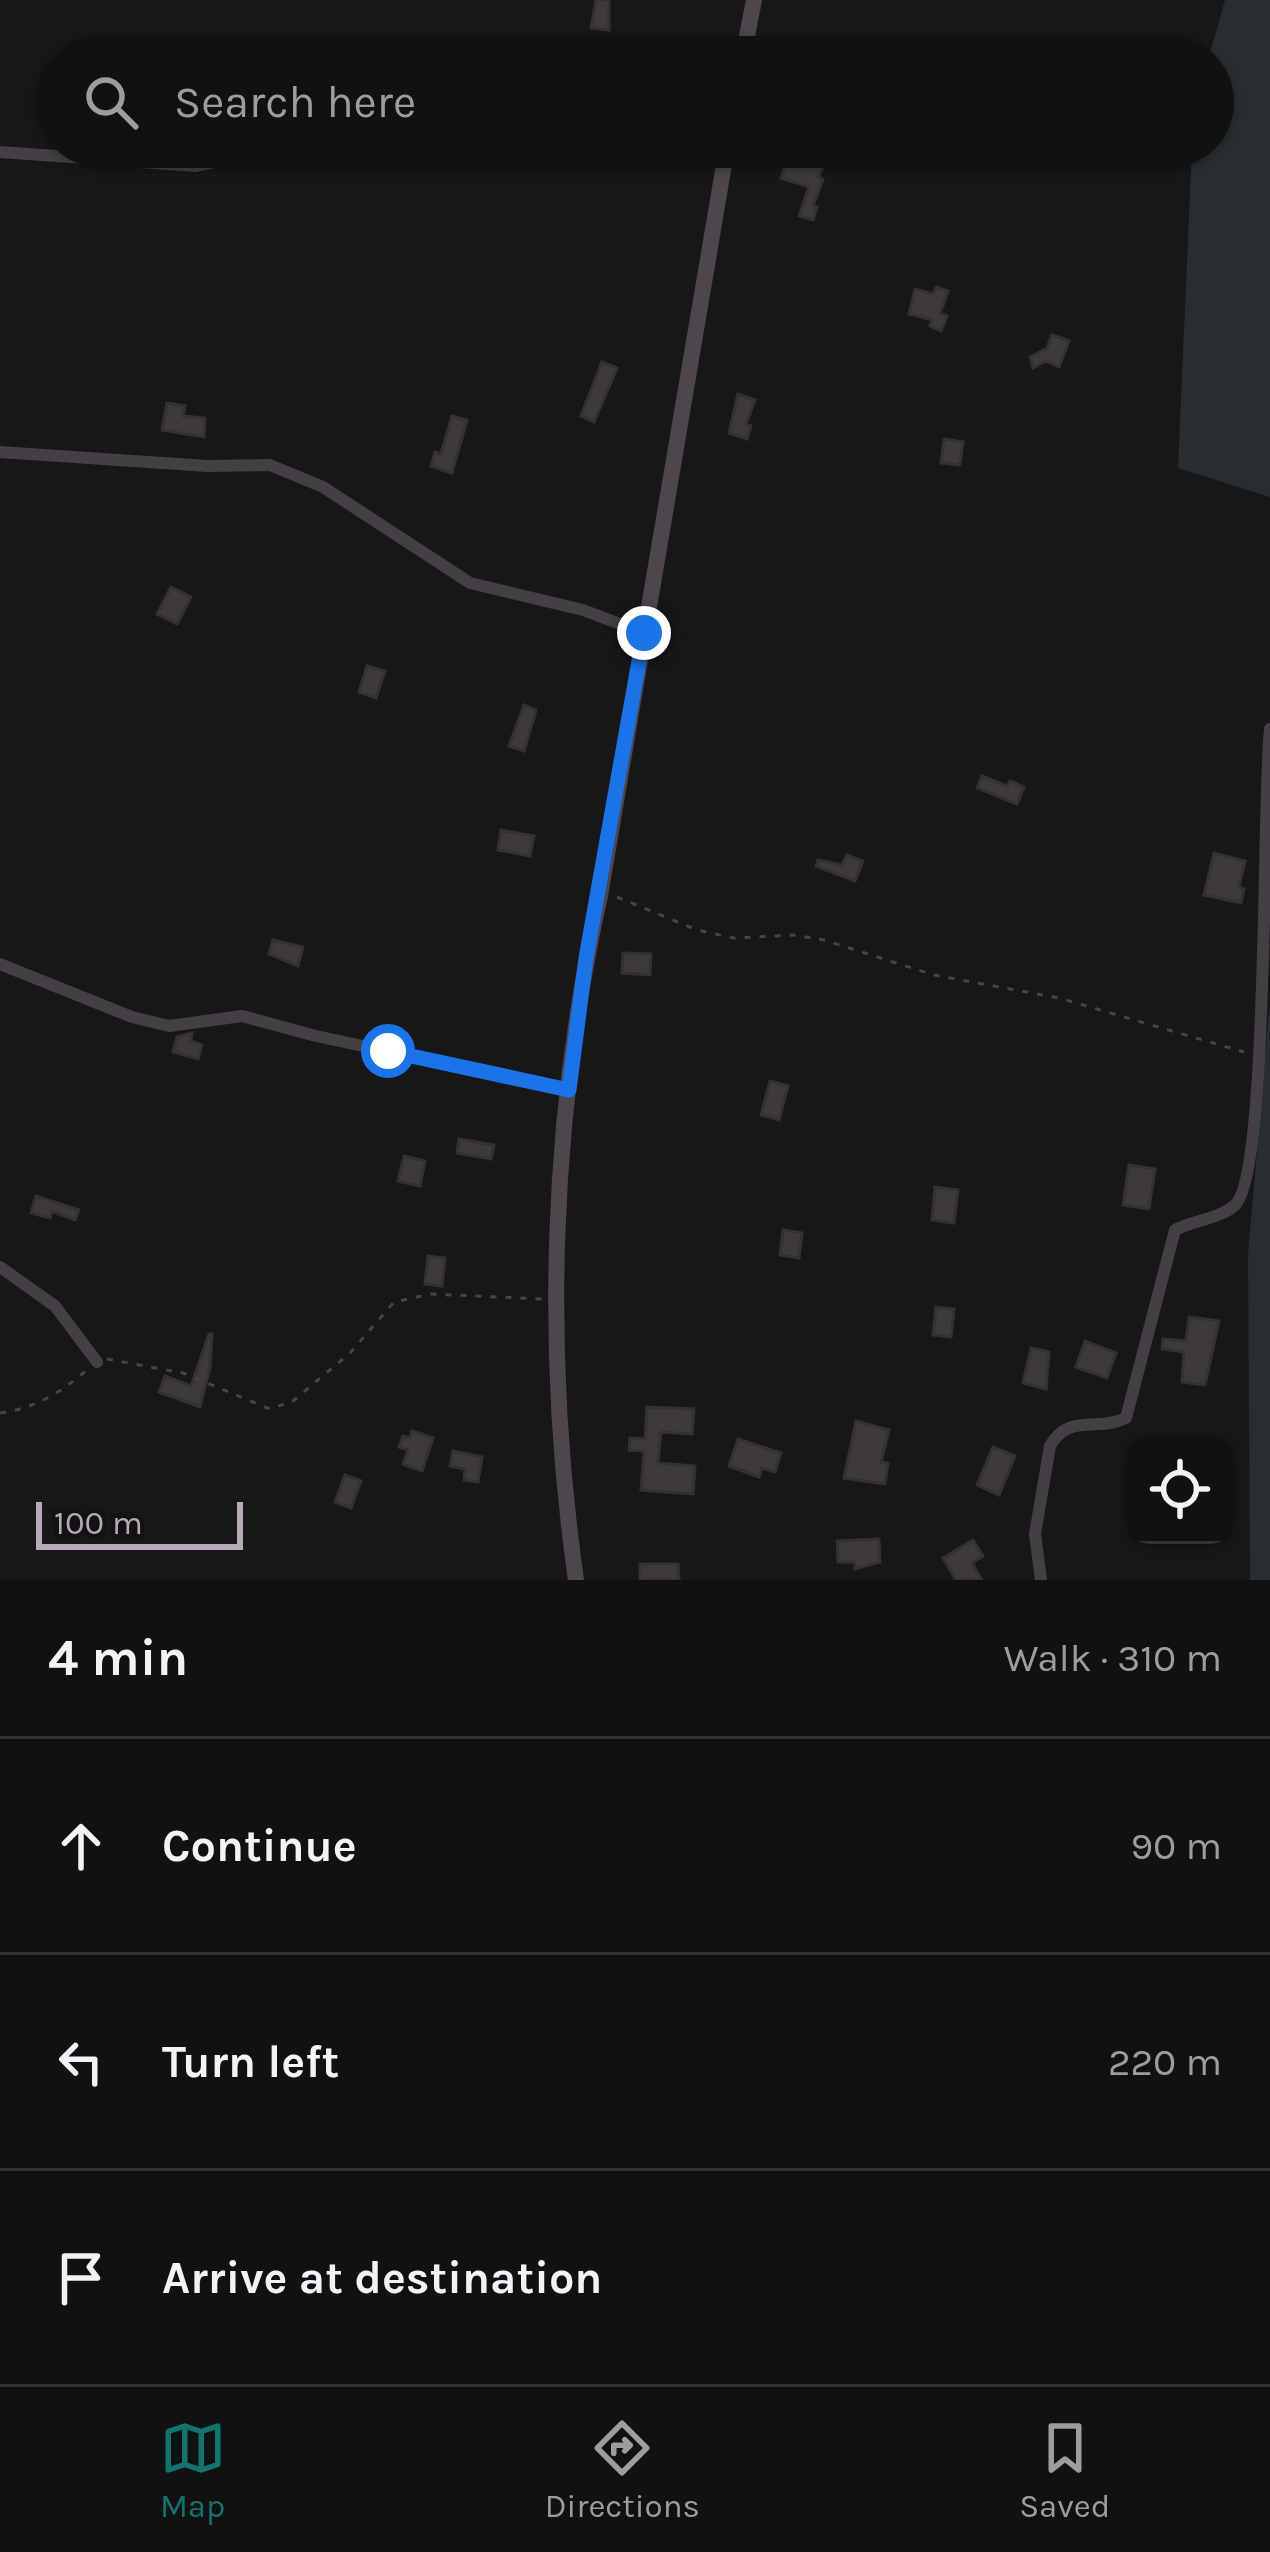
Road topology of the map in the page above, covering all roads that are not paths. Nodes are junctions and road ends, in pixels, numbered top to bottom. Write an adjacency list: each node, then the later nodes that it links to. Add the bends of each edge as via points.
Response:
1 (754, 0): 2 (main road)
2 (747, 36)
3 (0, 152): 4 (street)
4 (36, 155)
5 (723, 168): 7 (main road)
6 (0, 452): 7 (street, via 271,465 323,487 470,583)
7 (644, 633): 10 (main road)
8 (1270, 729): 14 (street, via 1246,1187 1236,1205 1175,1230 1131,1410 1118,1423 1068,1425 1050,1446 1035,1534)
9 (0, 964): 10 (street, via 169,1026 242,1016)
10 (569, 1090): 13 (main road, via 556,1300)
11 (0, 1267): 12 (street, via 55,1306)
12 (97, 1362)
13 (577, 1580)
14 (1041, 1580)

